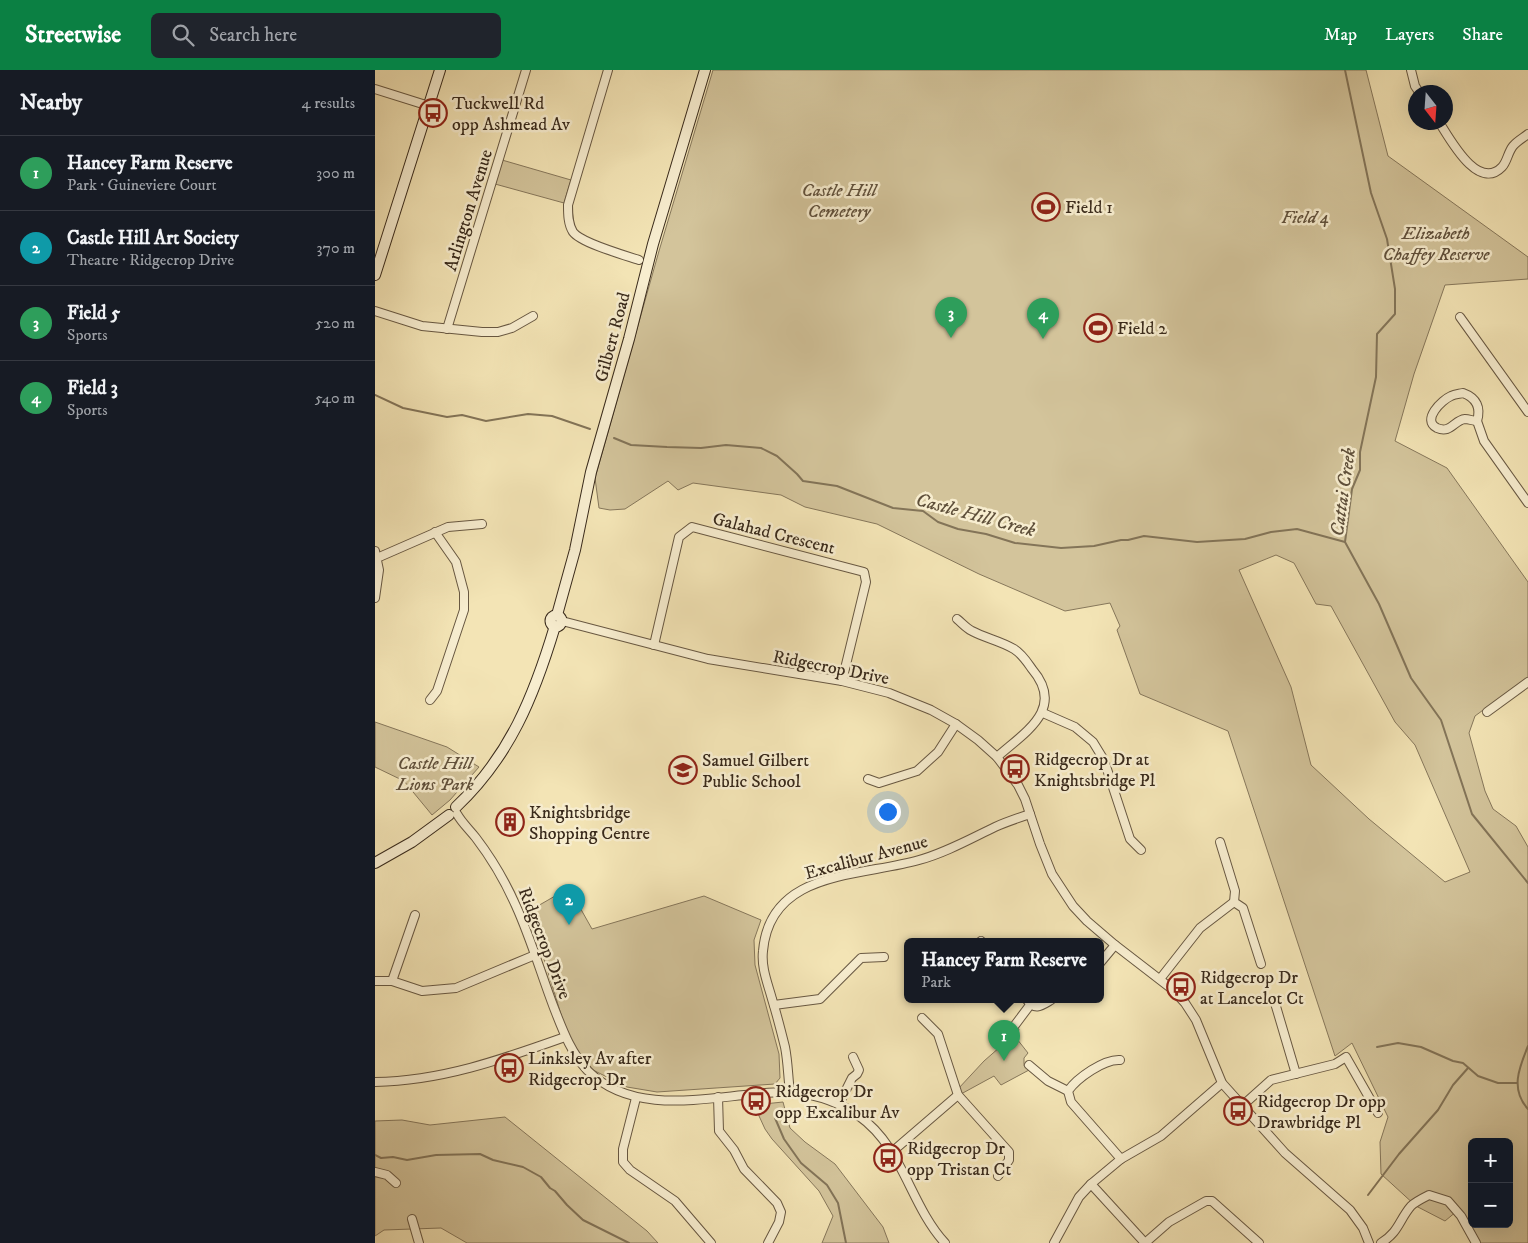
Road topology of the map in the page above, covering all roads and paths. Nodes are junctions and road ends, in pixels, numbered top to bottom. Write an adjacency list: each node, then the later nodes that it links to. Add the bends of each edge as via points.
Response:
1 (440, 70): 8 (main road)
2 (526, 70): 16 (street, Arlington Avenue)
3 (608, 70): 11 (street, via 568,205 569,220 574,232 585,241)
4 (705, 70): 25 (main road, Gilbert Road, via 653,244 591,472)
5 (1411, 70): 6 (street)
6 (1415, 85)
7 (375, 89): 8 (street)
8 (429, 106): 12 (main road)
9 (1445, 130): 10 (street, via 1466,161 1487,175 1503,166 1513,145)
10 (1528, 134)
11 (639, 260)
12 (375, 275)
13 (375, 311): 16 (street, via 422,326)
14 (533, 316): 16 (street, via 498,332)
15 (1460, 316): 17 (street)
16 (447, 330)
17 (1528, 412)
18 (1477, 421): 18 (street, via 1462,420 1448,429 1437,428 1431,419 1446,399 1454,394 1463,394 1477,402); 19 (street, via 1484,441)
19 (1528, 503)
20 (481, 524): 21 (street, via 448,527)
21 (435, 532): 22 (street); 29 (street, via 456,562 464,592 464,610 437,691)
22 (376, 555): 23 (street, via 379,570)
23 (375, 598)
24 (957, 619): 31 (street, via 970,630 1019,653 1044,687)
25 (558, 621): 26 (street, Ridgecrop Drive); 35 (main road, Gilbert Road, via 517,728 498,758)
26 (654, 645): 27 (street, Ridgecrop Drive, via 716,661); 27 (street, Galahad Crescent, via 679,537 692,527 864,572 866,582)
27 (843, 681): 32 (street, Ridgecrop Drive, via 903,698)
28 (1528, 682): 30 (street)
29 (430, 700)
30 (1487, 712)
31 (1043, 713): 33 (street); 38 (street, via 1075,727 1093,742 1104,760 1130,839)
32 (956, 724): 33 (street, Ridgecrop Drive); 34 (street, via 938,752 917,771 879,783)
33 (997, 757): 36 (street, Ridgecrop Drive, via 1018,786)
34 (868, 779)
35 (454, 812): 39 (main road, Gilbert Road); 43 (street, Ridgecrop Drive, via 505,882)
36 (1030, 814): 42 (street, Ridgecrop Drive, via 1046,859 1062,890 1087,922); 54 (street, Excalibur Avenue, via 919,860 824,881 795,893 772,920 766,934 763,967)
37 (1220, 842): 40 (street, via 1235,891)
38 (1141, 850)
39 (375, 863)
40 (1234, 902): 46 (street, via 1243,908); 47 (street, via 1200,928)
41 (415, 915): 49 (street)
42 (1115, 946): 45 (street); 47 (street, Ridgecrop Drive)
43 (535, 955): 49 (street, via 456,988 422,991); 57 (street, Ridgecrop Drive)
44 (884, 957): 54 (street, via 861,958 820,999)
45 (1104, 958)
46 (1261, 964)
47 (1160, 979): 63 (street, Ridgecrop Drive, via 1185,1003 1196,1020)
48 (375, 981): 49 (street)
49 (392, 981)
50 (1028, 1003): 56 (street)
51 (1031, 1003): 52 (street, via 1040,1007)
52 (1046, 1003)
53 (1275, 1003): 61 (street)
54 (774, 1005): 65 (street, Excalibur Avenue, via 785,1049)
55 (922, 1018): 66 (street, via 938,1034)
56 (1015, 1025)
57 (565, 1037): 62 (street, via 459,1072 400,1082); 68 (street, Ridgecrop Drive, via 589,1071 602,1082)
58 (853, 1057): 69 (street, via 859,1070)
59 (1120, 1060): 64 (street, via 1108,1061)
60 (1029, 1064): 64 (street, via 1048,1081)
61 (1296, 1074): 70 (street, via 1271,1080); 71 (street, via 1346,1058)
62 (375, 1082)
63 (1222, 1083): 70 (street, Ridgecrop Drive); 73 (street, via 1161,1136)
64 (1068, 1091): 73 (street, via 1071,1102)
65 (790, 1092): 67 (street, Ridgecrop Drive); 69 (street, Ridgecrop Drive)
66 (958, 1095): 72 (street); 75 (street, via 1009,1152 1009,1160)
67 (718, 1097): 68 (street, Ridgecrop Drive, via 661,1101); 81 (street, via 719,1131 744,1169 777,1203 781,1212)
68 (636, 1098): 80 (street, via 623,1149 623,1162 629,1170 675,1201)
69 (839, 1104): 72 (street, Ridgecrop Drive, via 876,1130)
70 (1241, 1106): 86 (street, Ridgecrop Drive, via 1285,1153 1350,1210)
71 (1378, 1113)
72 (893, 1151): 82 (street, Ridgecrop Drive, via 932,1229)
73 (1121, 1158): 77 (street)
74 (375, 1172): 76 (street, via 387,1175)
75 (998, 1176)
76 (396, 1183)
77 (1091, 1184): 83 (street, via 1079,1197); 84 (street)
78 (412, 1218): 79 (street)
79 (419, 1243)
80 (711, 1243)
81 (768, 1243)
82 (945, 1243)
83 (1055, 1243)
84 (1145, 1243): 85 (street, via 1169,1222 1212,1201)
85 (1259, 1243)
86 (1369, 1243)
87 (1381, 1243): 88 (street, via 1399,1228 1412,1205 1429,1195 1448,1201)
88 (1477, 1243)

